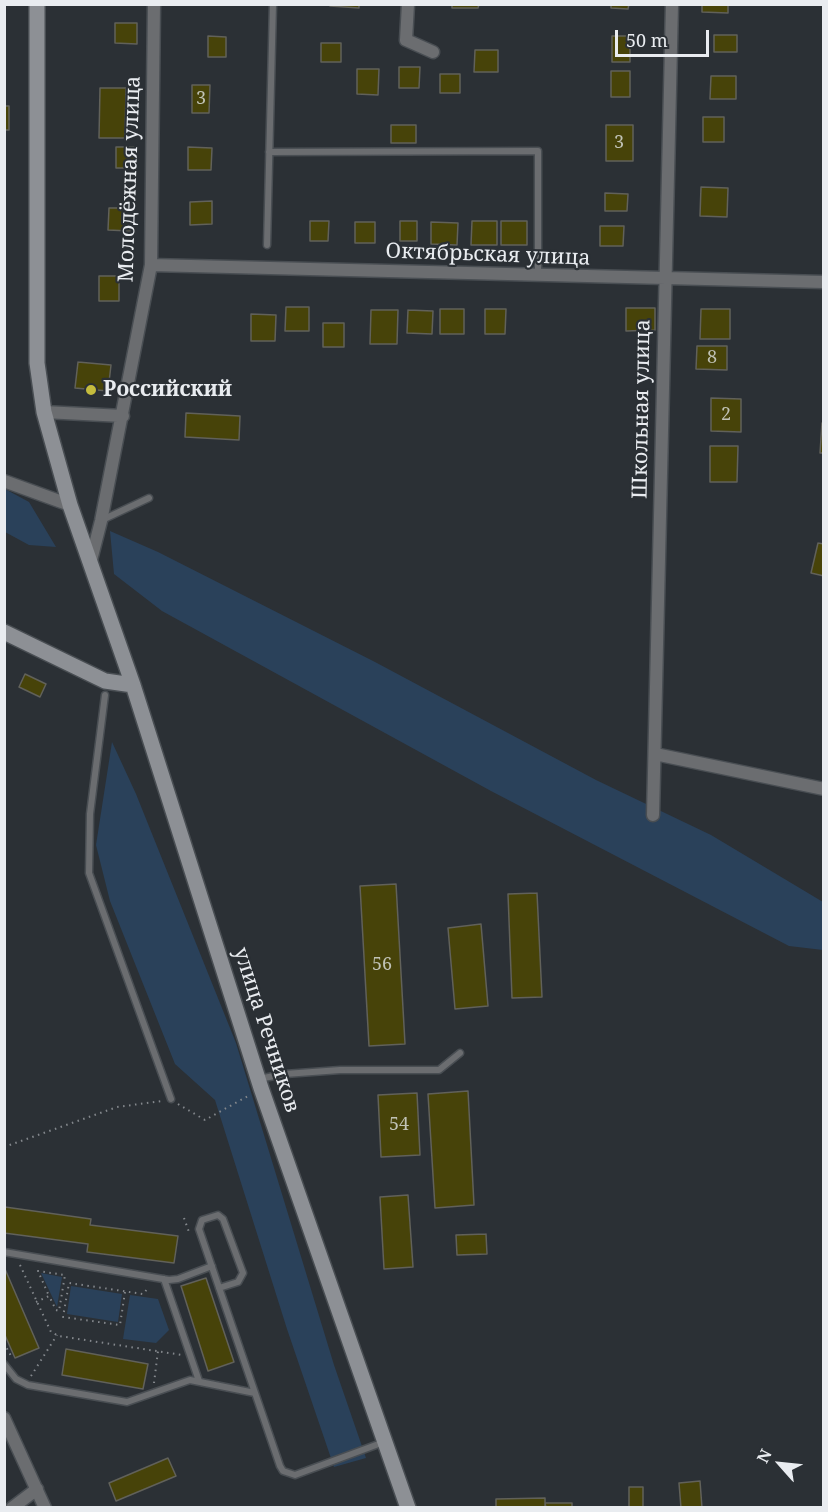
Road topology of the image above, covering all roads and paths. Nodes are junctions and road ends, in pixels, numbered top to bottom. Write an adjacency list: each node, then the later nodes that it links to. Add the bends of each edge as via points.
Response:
1 (38, 4): 13 (street, улица Речников, via 37,363)
2 (154, 4): 9 (street, Молодёжная улица)
3 (273, 4): 7 (lane)
4 (408, 4): 6 (street, via 406,40)
5 (672, 4): 11 (street, Школьная улица)
6 (433, 52)
7 (269, 152): 8 (lane); 10 (lane, via 538,151)
8 (267, 245)
9 (151, 265): 10 (street, Октябрьская улица); 14 (street, Молодёжная улица)
10 (538, 276): 11 (street, Октябрьская улица)
11 (664, 278): 12 (street, Октябрьская улица); 23 (street, Школьная улица)
12 (824, 282)
13 (44, 412): 14 (street); 17 (street, улица Речников)
14 (123, 416): 18 (street, Молодёжная улица)
15 (4, 481): 17 (street)
16 (149, 498): 18 (lane)
17 (70, 505): 19 (street, улица Речников)
18 (101, 521): 19 (street, Молодёжная улица)
19 (90, 564): 21 (street, улица Речников)
20 (4, 632): 21 (street, via 105,681)
21 (133, 685): 27 (street, улица Речников)
22 (105, 695): 28 (lane, via 90,814 89,873)
23 (655, 754): 24 (street); 25 (street, Школьная улица)
24 (824, 789)
25 (654, 815)
26 (460, 1053): 27 (lane, via 440,1070 285,1074)
27 (260, 1084): 28 (path, via 205,1120); 54 (street, улица Речников)
28 (171, 1099): 29 (path, via 117,1107)
29 (4, 1147)
30 (184, 1218): 31 (path)
31 (190, 1236)
32 (4, 1252): 33 (lane)
33 (15, 1254): 35 (lane); 40 (path)
34 (212, 1266): 36 (lane, via 178,1279); 37 (lane); 37 (lane, via 200,1225 202,1220 218,1215 224,1219 243,1273 238,1281)
35 (156, 1278): 36 (lane); 38 (path, via 143,1294)
36 (164, 1279): 44 (lane)
37 (219, 1288): 52 (lane)
38 (125, 1292): 38 (path, via 69,1283 63,1317 120,1325)
39 (49, 1296): 39 (path, via 59,1311 68,1276 38,1271); 40 (path)
40 (36, 1302): 41 (path, via 51,1332)
41 (57, 1335): 43 (path); 48 (path)
42 (4, 1343): 45 (path)
43 (158, 1351): 44 (path); 51 (path)
44 (191, 1356): 50 (lane)
45 (13, 1362)
46 (4, 1364): 50 (lane, via 16,1379 28,1384 127,1402 190,1380)
47 (23, 1374): 48 (path)
48 (30, 1378): 49 (path)
49 (36, 1381)
50 (199, 1381): 52 (lane)
51 (153, 1389)
52 (255, 1393): 54 (lane, via 280,1466 288,1474 295,1476)
53 (5, 1421): 55 (street)
54 (385, 1442): 58 (street, улица Речников)
55 (36, 1489): 56 (street); 57 (street)
56 (12, 1508)
57 (45, 1508)
58 (408, 1508)

